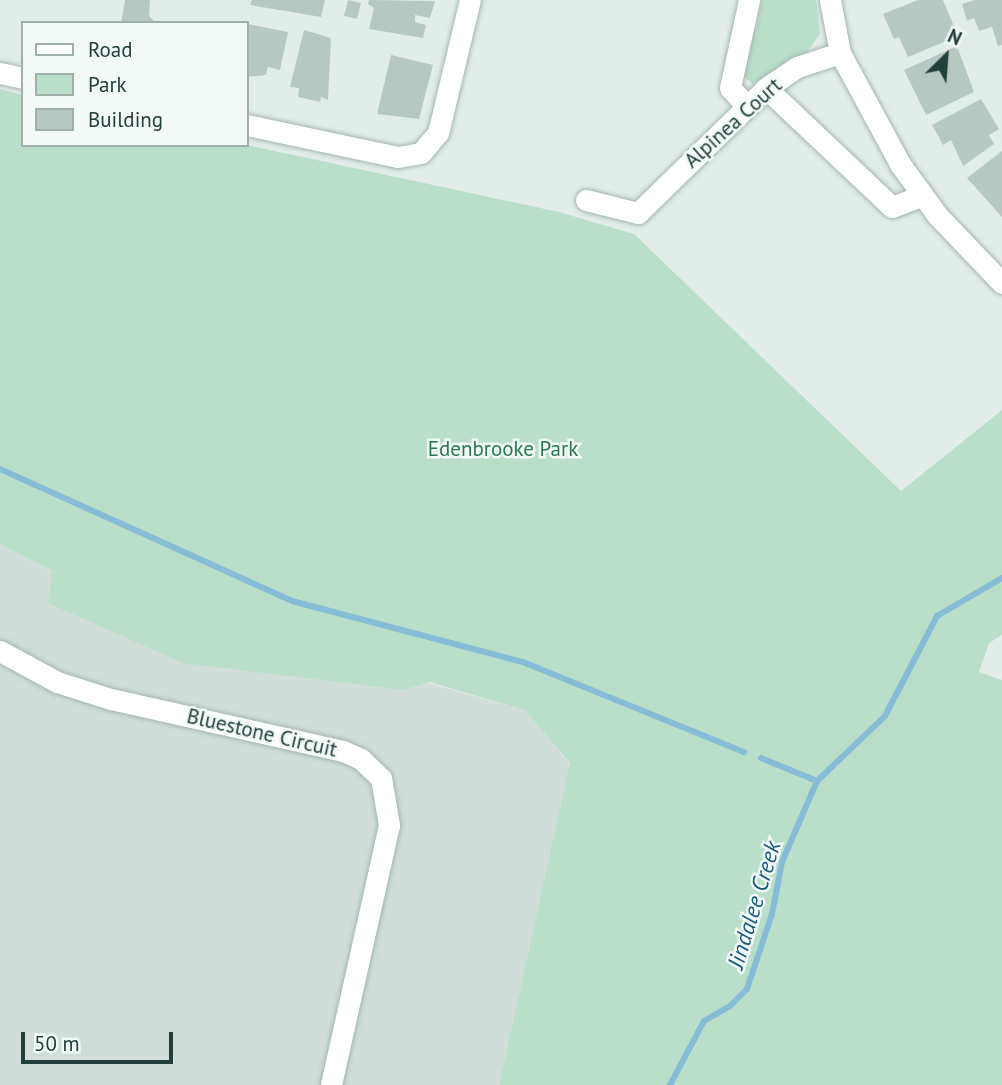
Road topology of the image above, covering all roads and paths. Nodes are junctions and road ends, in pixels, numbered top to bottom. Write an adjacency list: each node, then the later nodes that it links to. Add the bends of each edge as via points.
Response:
1 (470, 0): 9 (street, via 438,133 421,153 398,157)
2 (749, 0): 8 (street, via 730,88)
3 (830, 0): 4 (street)
4 (840, 54): 7 (street, Alpinea Court, via 797,67); 10 (street)
5 (0, 73): 6 (street)
6 (21, 78)
7 (766, 88): 8 (street, Alpinea Court); 10 (street, via 892,207)
8 (746, 105): 11 (street, Alpinea Court, via 638,213)
9 (248, 125)
10 (921, 196): 12 (street)
11 (586, 200)
12 (1002, 284)
13 (0, 651): 14 (street, Bluestone Circuit, via 57,682 111,699 343,751 361,759 381,778 389,825)
14 (331, 1085)

